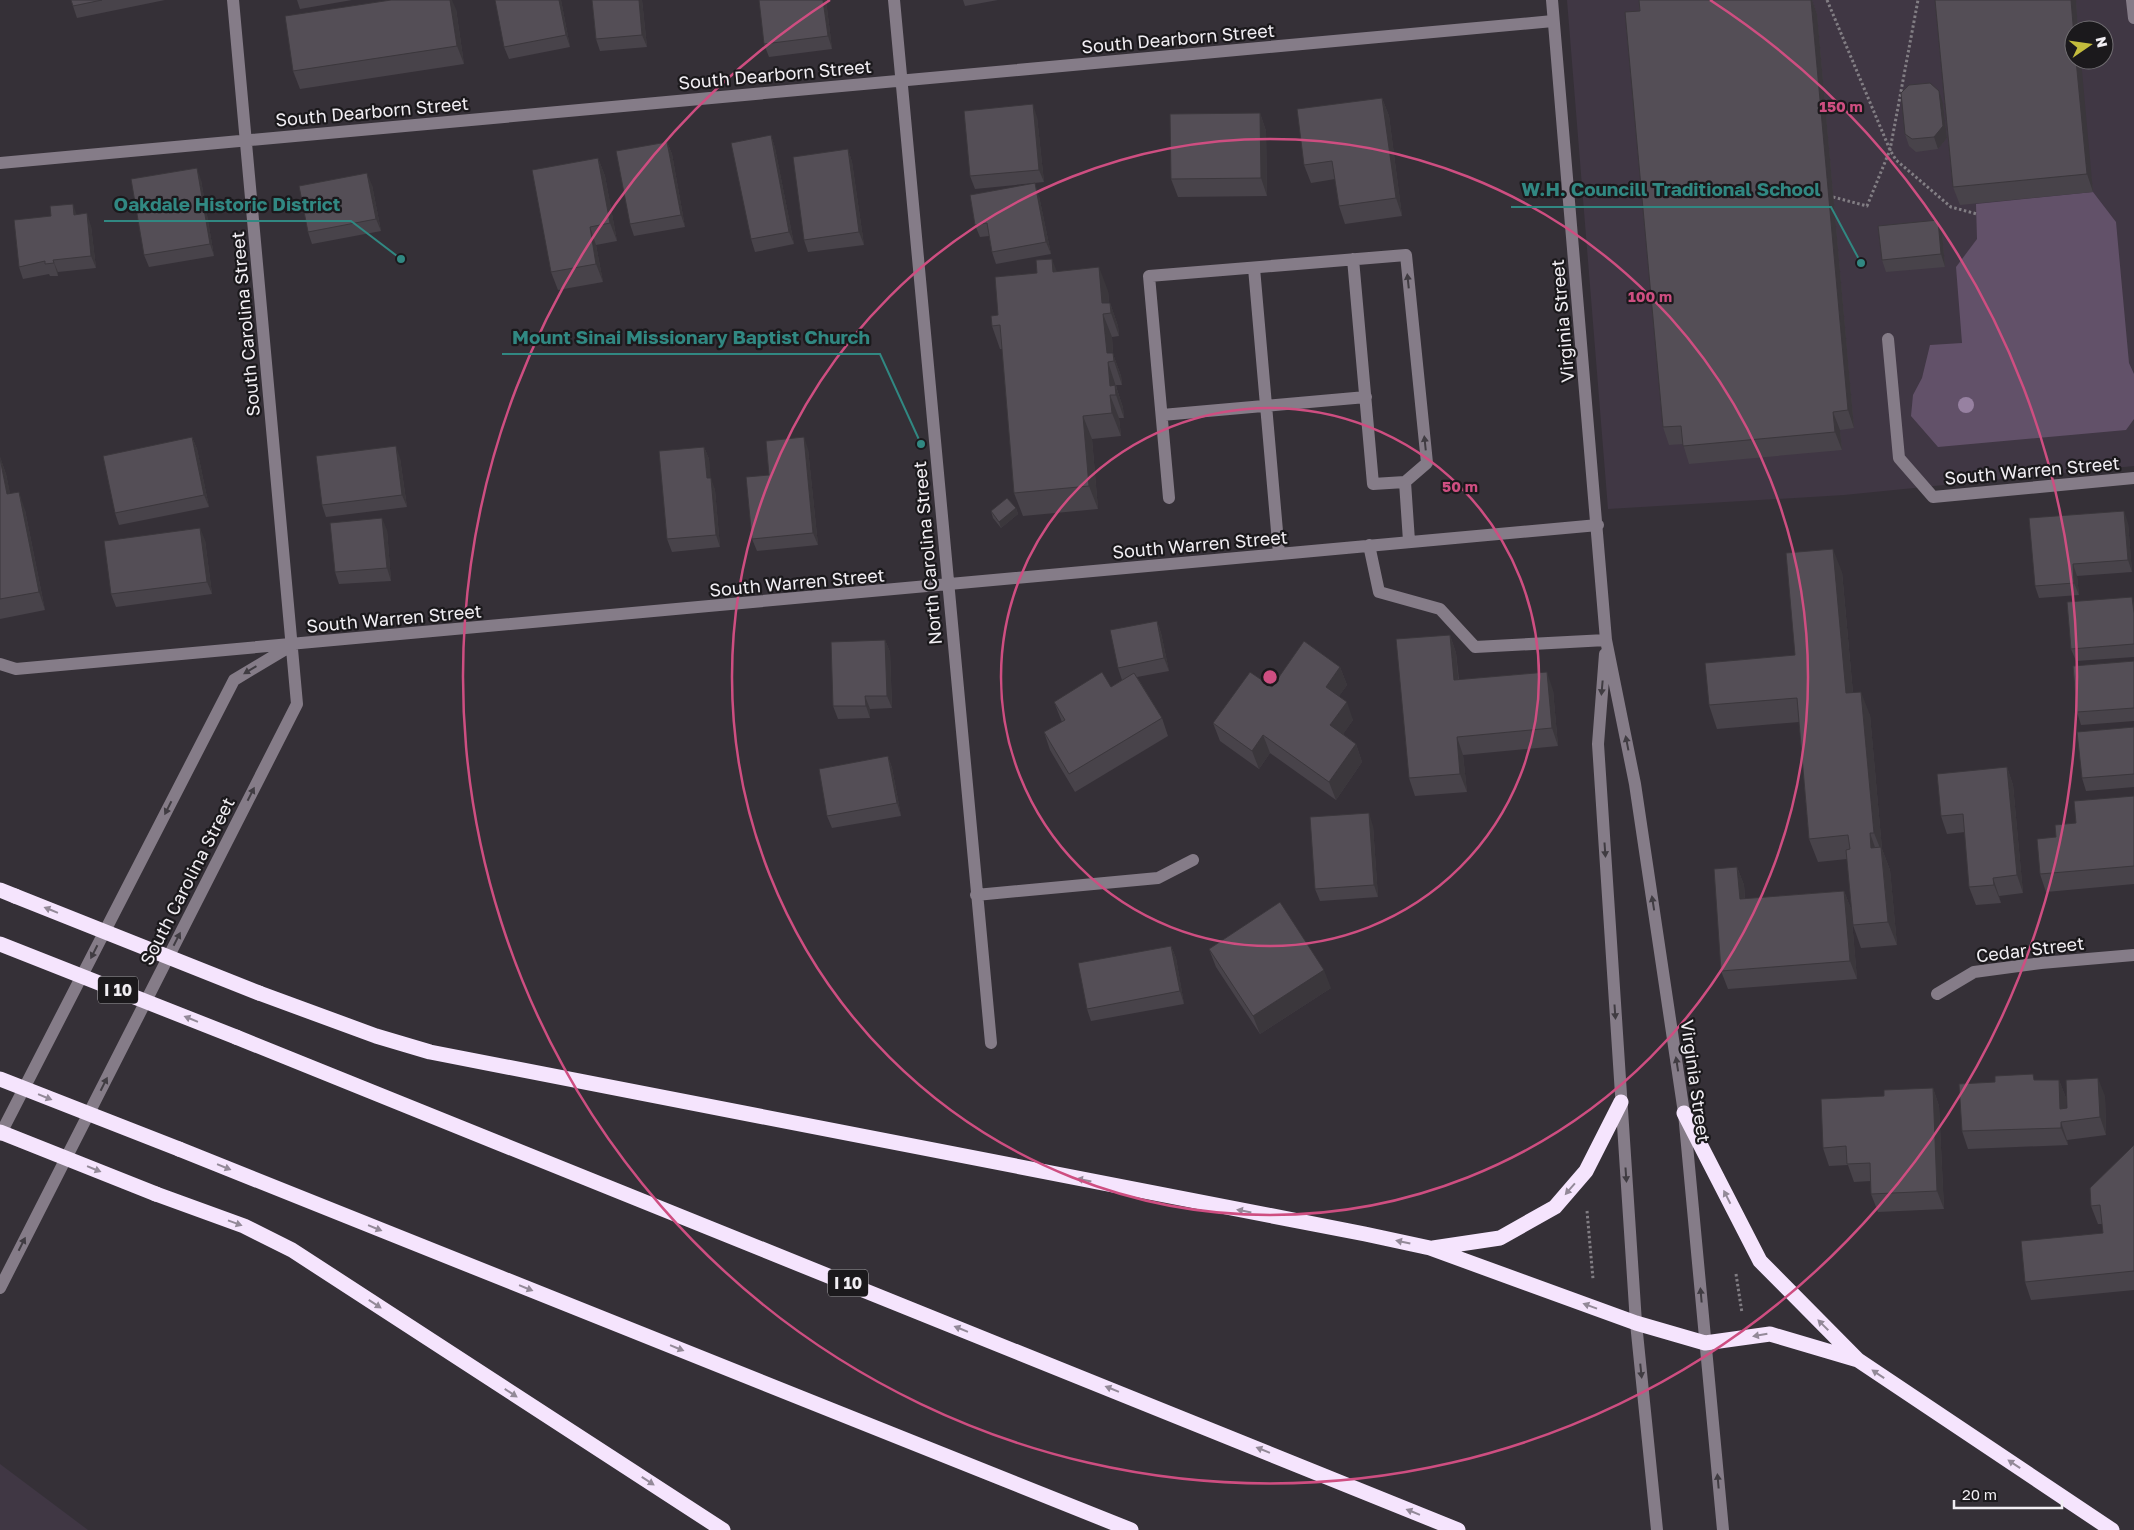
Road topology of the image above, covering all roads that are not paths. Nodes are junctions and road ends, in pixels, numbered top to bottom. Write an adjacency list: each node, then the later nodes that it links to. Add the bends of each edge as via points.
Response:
1 (233, 0): 8 (street, South Carolina Street)
2 (894, 0): 7 (street, North Carolina Street)
3 (1552, 0): 6 (street, Virginia Street)
4 (2132, 0): 5 (street)
5 (2134, 18)
6 (1553, 21): 7 (street, South Dearborn Street); 19 (street, Virginia Street)
7 (901, 80): 8 (street, South Dearborn Street); 23 (street, North Carolina Street)
8 (246, 140): 9 (street, South Dearborn Street); 25 (street, South Carolina Street)
9 (0, 163)
10 (1353, 260): 11 (street); 13 (street); 17 (street, one-way to 10, via 1426,463 1406,255)
11 (1254, 268): 14 (street); 15 (street, via 1148,276)
12 (1888, 339): 16 (street, South Warren Street, via 1899,458 1932,497)
13 (1366, 397): 14 (street); 17 (street, via 1374,484)
14 (1266, 406): 15 (street); 22 (street)
15 (1162, 415): 18 (street)
16 (2134, 478)
17 (1405, 482): 20 (street)
18 (1169, 498)
19 (1598, 524): 20 (street, South Warren Street); 24 (street, Virginia Street)
20 (1409, 541): 21 (street, South Warren Street)
21 (1369, 545): 22 (street, South Warren Street); 24 (street, via 1380,592 1440,609 1475,647)
22 (1279, 554): 23 (street, South Warren Street)
23 (947, 586): 25 (street, South Warren Street); 29 (street, North Carolina Street)
24 (1606, 640): 35 (street, Virginia Street, one-way to 35, via 1598,744); 36 (street, Virginia Street, one-way to 24, via 1635,784)
25 (292, 645): 26 (street, South Warren Street, via 16,669); 37 (street, one-way to 37, via 234,680); 39 (street, South Carolina Street, one-way to 25, via 297,704)
26 (0, 664)
27 (1193, 860): 29 (street, via 1158,878)
28 (0, 890): 38 (highway, one-way to 28, bridge, via 430,1052 259,993)
29 (976, 896): 33 (street, North Carolina Street)
30 (0, 944): 45 (highway, I 10, one-way to 30, bridge)
31 (2134, 955): 32 (street, Cedar Street, via 1974,972)
32 (1937, 994)
33 (991, 1043)
34 (0, 1079): 44 (highway, one-way to 44, bridge)
35 (1621, 1102): 38 (highway, one-way to 38, via 1586,1171 1555,1207 1500,1238); 40 (street, Virginia Street, one-way to 40)
36 (1684, 1113): 41 (street, Virginia Street, one-way to 36); 42 (highway, one-way to 36, via 1760,1261)
37 (0, 1133): 43 (highway, one-way to 43, bridge, via 244,1226 292,1250)
38 (1430, 1248): 40 (highway, one-way to 38)
39 (0, 1288)
40 (1636, 1323): 41 (highway); 46 (street, Virginia Street, one-way to 46)
41 (1705, 1343): 42 (highway, one-way to 41, via 1770,1334); 47 (street, Virginia Street, one-way to 41)
42 (1858, 1360): 48 (highway, one-way to 42)
43 (723, 1530)
44 (1131, 1530)
45 (1458, 1530)
46 (1657, 1530)
47 (1723, 1530)
48 (2112, 1530)

